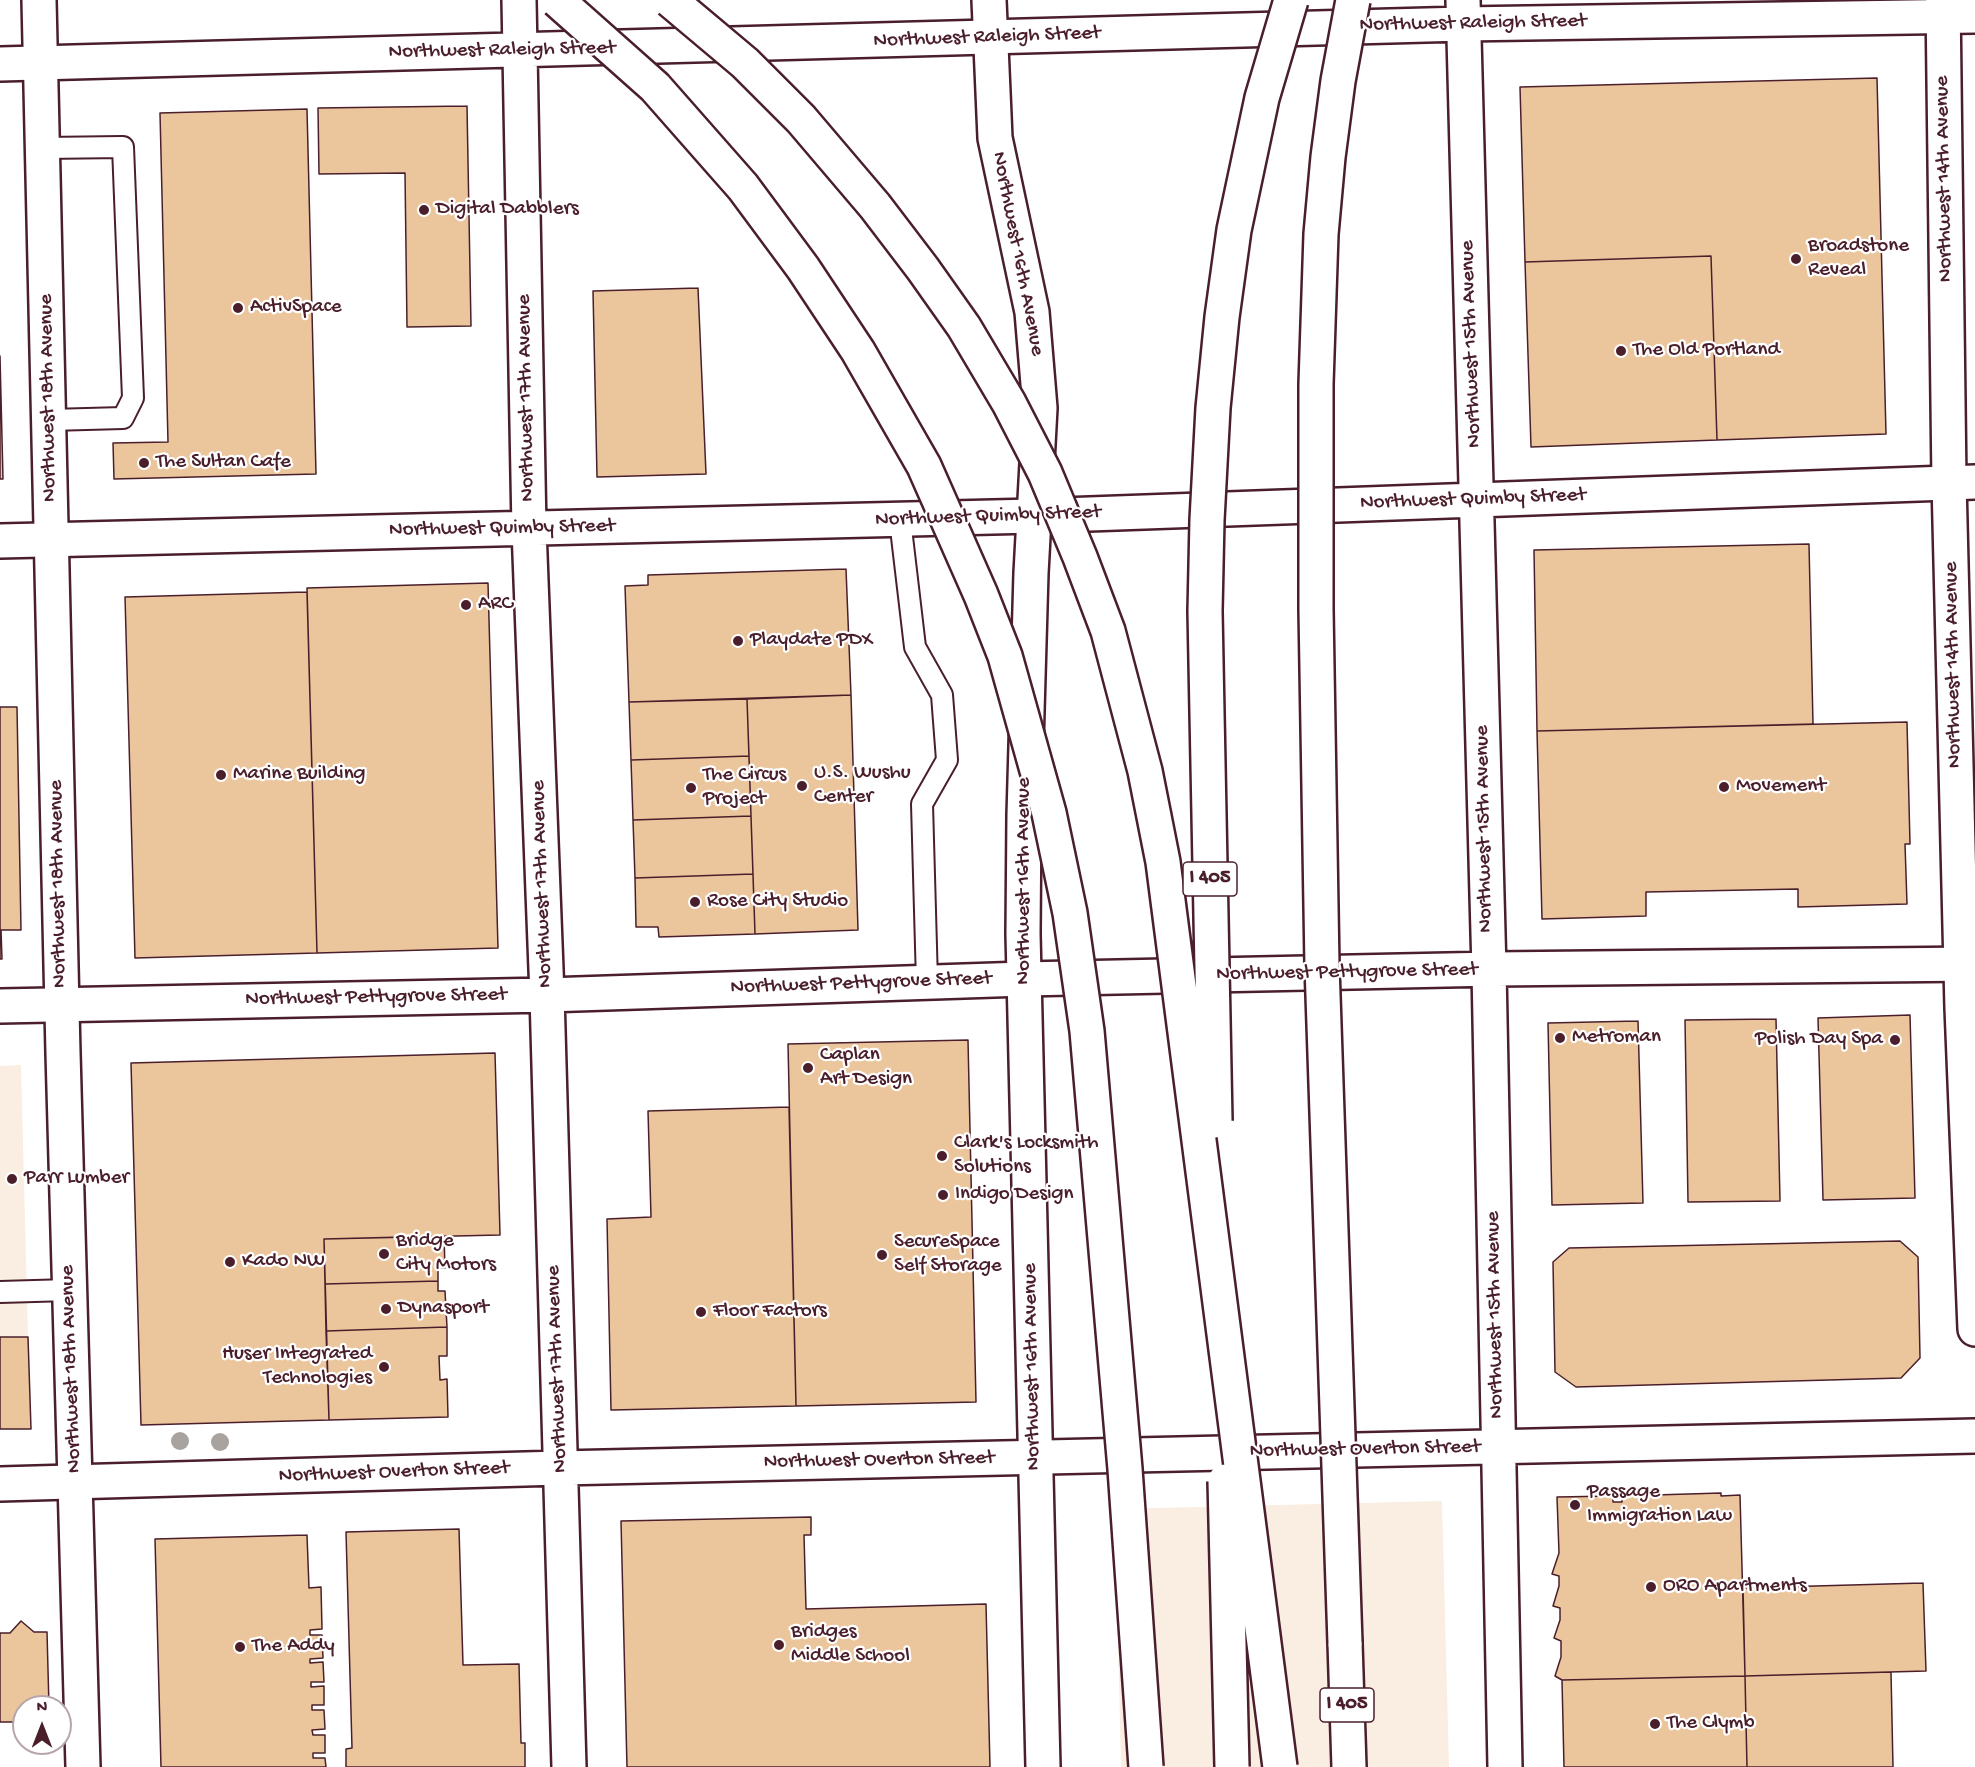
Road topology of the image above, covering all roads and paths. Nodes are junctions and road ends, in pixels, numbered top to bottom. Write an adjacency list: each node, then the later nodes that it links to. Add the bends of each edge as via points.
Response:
1 (39, 0): 13 (main road, Northwest 18th Avenue)
2 (519, 0): 12 (main road, Northwest 17th Avenue)
3 (558, 0): 43 (main road, bridge, via 655,87 743,187 803,268 858,351 924,466 1005,656 1049,813 1070,913 1087,1030)
4 (670, 0): 45 (main road, bridge, via 745,63 801,119 875,206 964,327 1045,473 1108,631 1145,771 1163,862)
5 (989, 0): 11 (main road, Northwest 16th Avenue)
6 (1291, 0): 44 (main road, I 405, bridge, via 1262,98 1234,230 1213,408 1207,520 1210,920)
7 (1353, 0): 46 (main road, I 405, bridge, via 1337,92 1321,234 1316,384 1322,978)
8 (1943, 8): 9 (main road, Northwest Raleigh Street); 10 (main road, Northwest Raleigh Street); 17 (main road, Northwest 14th Avenue)
9 (1463, 12): 11 (main road, Northwest Raleigh Street); 18 (main road, Northwest 15th Avenue)
10 (1975, 16)
11 (990, 38): 12 (main road, Northwest Raleigh Street); 19 (main road, Northwest 16th Avenue, via 995,138 1032,312 1038,367 1040,408)
12 (519, 51): 13 (main road, Northwest Raleigh Street); 21 (main road, Northwest 17th Avenue)
13 (41, 63): 14 (main road, Northwest Raleigh Street); 15 (main road, Northwest 18th Avenue)
14 (0, 64)
15 (43, 148): 16 (main road, Northwest 18th Avenue); 16 (lane, via 123,147 133,398 123,418)
16 (50, 420): 22 (main road, Northwest 18th Avenue)
17 (1962, 482): 18 (main road, Northwest Quimby Street); 24 (main road, Northwest 14th Avenue)
18 (1477, 499): 19 (main road, Northwest Quimby Street); 25 (main road, Northwest 15th Avenue)
19 (1034, 516): 20 (main road, Northwest Quimby Street); 26 (main road, Northwest 16th Avenue, via 1024,814)
20 (900, 520): 21 (main road, Northwest Quimby Street); 27 (lane, via 915,647 942,695 947,760 922,804)
21 (529, 529): 22 (main road, Northwest Quimby Street); 28 (main road, Northwest 17th Avenue)
22 (52, 540): 23 (main road, Northwest Quimby Street); 29 (main road, Northwest 18th Avenue)
23 (0, 541)
24 (1968, 964): 25 (main road, Northwest Pettygrove Street); 33 (main road, Northwest 14th Avenue)
25 (1489, 970): 26 (main road, Northwest Pettygrove Street); 35 (main road, Northwest 15th Avenue)
26 (1024, 979): 27 (main road, Northwest Pettygrove Street); 36 (main road, Northwest 16th Avenue)
27 (927, 982): 28 (main road, Northwest Pettygrove Street)
28 (547, 995): 29 (main road, Northwest Pettygrove Street); 37 (main road, Northwest 17th Avenue)
29 (62, 1004): 30 (main road, Northwest Pettygrove Street); 31 (main road, Northwest 18th Avenue)
30 (0, 1006)
31 (69, 1290): 32 (lane); 38 (main road, Northwest 18th Avenue)
32 (0, 1292)
33 (1975, 1329)
34 (1975, 1436): 35 (main road, Northwest Overton Street)
35 (1498, 1447): 36 (main road, Northwest Overton Street); 47 (main road, Northwest 15th Avenue)
36 (1035, 1458): 37 (main road, Northwest Overton Street); 42 (main road, Northwest 16th Avenue)
37 (561, 1468): 38 (main road, Northwest Overton Street); 41 (main road, Northwest 17th Avenue)
38 (75, 1483): 39 (main road, Northwest Overton Street); 40 (main road, Northwest 18th Avenue)
39 (0, 1484)
40 (84, 1767)
41 (568, 1767)
42 (1043, 1767)
43 (1146, 1767)
44 (1232, 1767)
45 (1280, 1767)
46 (1349, 1767)
47 (1505, 1767)

